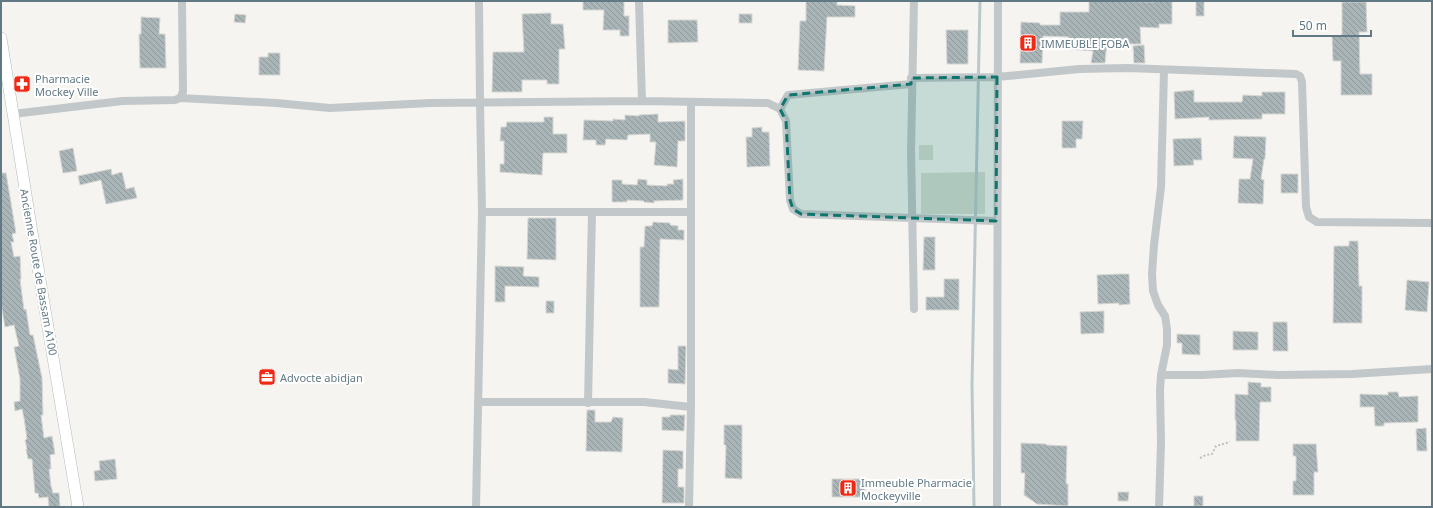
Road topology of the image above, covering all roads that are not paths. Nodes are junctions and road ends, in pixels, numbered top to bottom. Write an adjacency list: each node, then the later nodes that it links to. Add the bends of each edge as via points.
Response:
1 (182, 1): 10 (street, via 183,92)
2 (480, 1): 12 (street)
3 (639, 1): 11 (street)
4 (914, 1): 9 (street)
5 (998, 1): 8 (street)
6 (1, 38): 15 (main road, Ancienne Route de Bassam A100)
7 (1164, 70): 8 (street, via 1079,69); 21 (street, via 1300,76 1306,208 1309,217 1317,222); 24 (street, via 1161,187 1152,274 1153,291 1165,316 1167,329)
8 (998, 77): 9 (street); 20 (street)
9 (911, 81): 14 (street, via 788,95); 19 (street)
10 (180, 98): 12 (street, via 276,102 330,108); 15 (street, via 122,101)
11 (642, 101): 12 (street); 13 (street)
12 (480, 102): 16 (street)
13 (691, 102): 14 (street, via 768,103); 18 (street)
14 (780, 109): 19 (street, via 786,121 790,200 793,209 802,214)
15 (13, 114): 28 (main road, Ancienne Route de Bassam A100)
16 (482, 212): 17 (street); 25 (street)
17 (592, 212): 18 (street); 26 (street)
18 (690, 212): 27 (street)
19 (912, 218): 20 (street); 22 (street)
20 (996, 221): 31 (street)
21 (1432, 223)
22 (914, 309)
23 (1432, 369): 24 (street, via 1352,374)
24 (1162, 375): 32 (street)
25 (478, 402): 26 (street); 29 (street)
26 (588, 403): 27 (street, via 644,402)
27 (691, 407): 30 (street)
28 (78, 507)
29 (476, 507)
30 (689, 507)
31 (997, 507)
32 (1158, 507)

